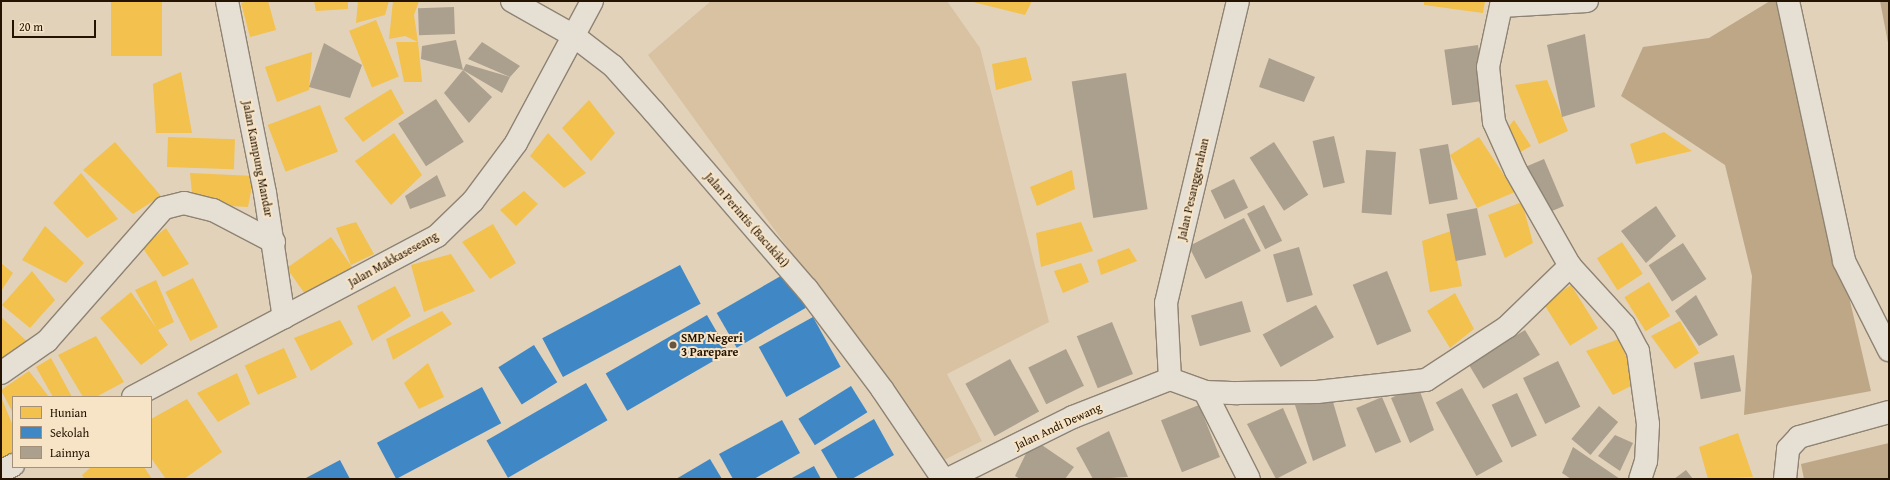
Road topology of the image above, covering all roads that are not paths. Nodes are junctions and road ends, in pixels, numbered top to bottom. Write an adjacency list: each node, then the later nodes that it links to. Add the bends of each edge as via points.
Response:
1 (227, 1): 9 (street, Jalan Kampung Mandar)
2 (512, 1): 8 (street, Jalan Perintis (Bacukiki))
3 (592, 1): 8 (street, Jalan Makkaseseang)
4 (1238, 1): 14 (street, Jalan Pesanggerahan, via 1166,303)
5 (1587, 1): 7 (street)
6 (1788, 1): 12 (street, via 1844,261)
7 (1501, 4): 10 (street, via 1488,67 1494,122 1516,171)
8 (574, 36): 11 (street, Jalan Makkaseseang, via 516,143 456,220 437,236); 20 (street, Jalan Perintis (Bacukiki), via 613,66 807,289 882,389)
9 (274, 242): 11 (street, Jalan Kampung Mandar); 13 (street, via 212,210 184,203 164,208 46,340)
10 (1570, 266): 15 (street, via 1507,327 1426,380 1317,392); 23 (street, via 1624,325 1638,351 1648,424 1646,461)
11 (284, 318): 16 (street, Jalan Makkaseseang)
12 (1889, 350)
13 (1, 373)
14 (1170, 379): 15 (street); 21 (street, Jalan Andi Dewang, via 1073,417)
15 (1205, 392): 22 (street)
16 (135, 396)
17 (1889, 412): 24 (street, via 1799,436 1788,449)
18 (12, 466): 19 (street)
19 (1, 472)
20 (943, 479)
21 (948, 479)
22 (1249, 479)
23 (1640, 479)
24 (1785, 479)

